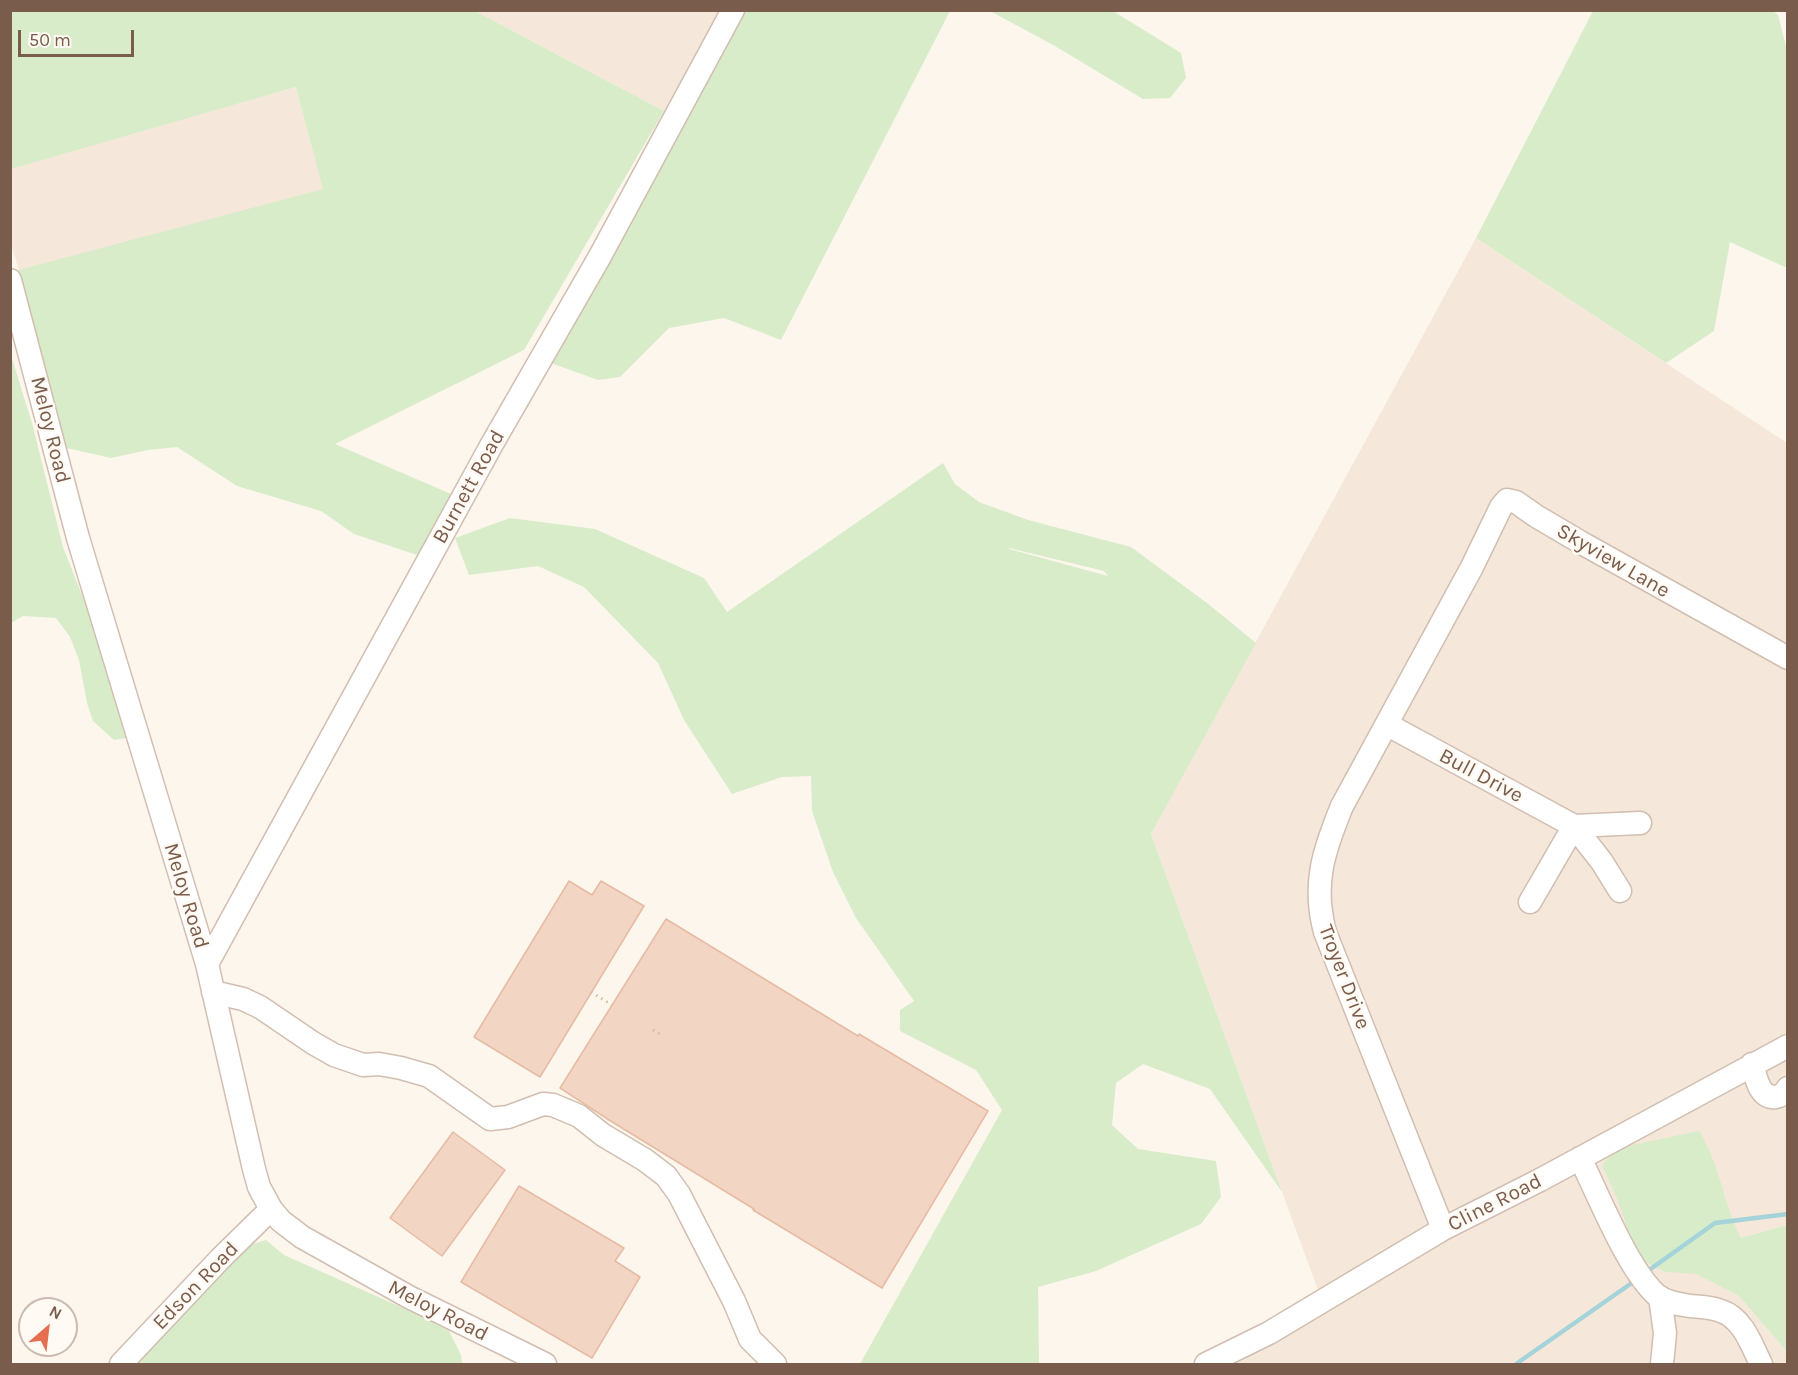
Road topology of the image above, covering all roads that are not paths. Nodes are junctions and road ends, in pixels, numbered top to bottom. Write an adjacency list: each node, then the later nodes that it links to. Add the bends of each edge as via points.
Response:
1 (733, 10): 10 (street, Burnett Road)
2 (10, 279): 10 (street, Meloy Road, via 78,538)
3 (1473, 567): 4 (street, Skyview Lane, via 1501,507 1507,500 1516,502); 5 (street, Troyer Drive)
4 (1788, 658)
5 (1388, 725): 7 (street, Bull Drive); 17 (street, Troyer Drive, via 1328,838 1319,879 1320,915)
6 (1640, 823): 7 (street)
7 (1574, 826): 8 (street); 9 (street)
8 (1620, 891)
9 (1530, 902)
10 (207, 964): 11 (street, Meloy Road)
11 (213, 992): 16 (street, Meloy Road, via 254,1169); 21 (street, via 260,1007 334,1055 363,1065 380,1064 429,1076 490,1119 543,1104 579,1116 666,1176 679,1194 750,1339)
12 (1786, 1051): 13 (street, Cline Road)
13 (1752, 1064): 14 (street, via 1762,1091 1768,1096 1777,1097); 15 (street, Cline Road)
14 (1788, 1088)
15 (1580, 1158): 17 (street, Cline Road); 18 (street, via 1632,1263)
16 (271, 1209): 19 (street, Edson Road); 20 (street, Meloy Road, via 290,1229 320,1248)
17 (1443, 1229): 22 (street, Cline Road, via 1269,1333)
18 (1647, 1283): 23 (street, via 1665,1333); 24 (street, via 1672,1303 1728,1314 1744,1330)
19 (121, 1365)
20 (544, 1365)
21 (775, 1365)
22 (1206, 1365)
23 (1662, 1365)
24 (1761, 1365)

